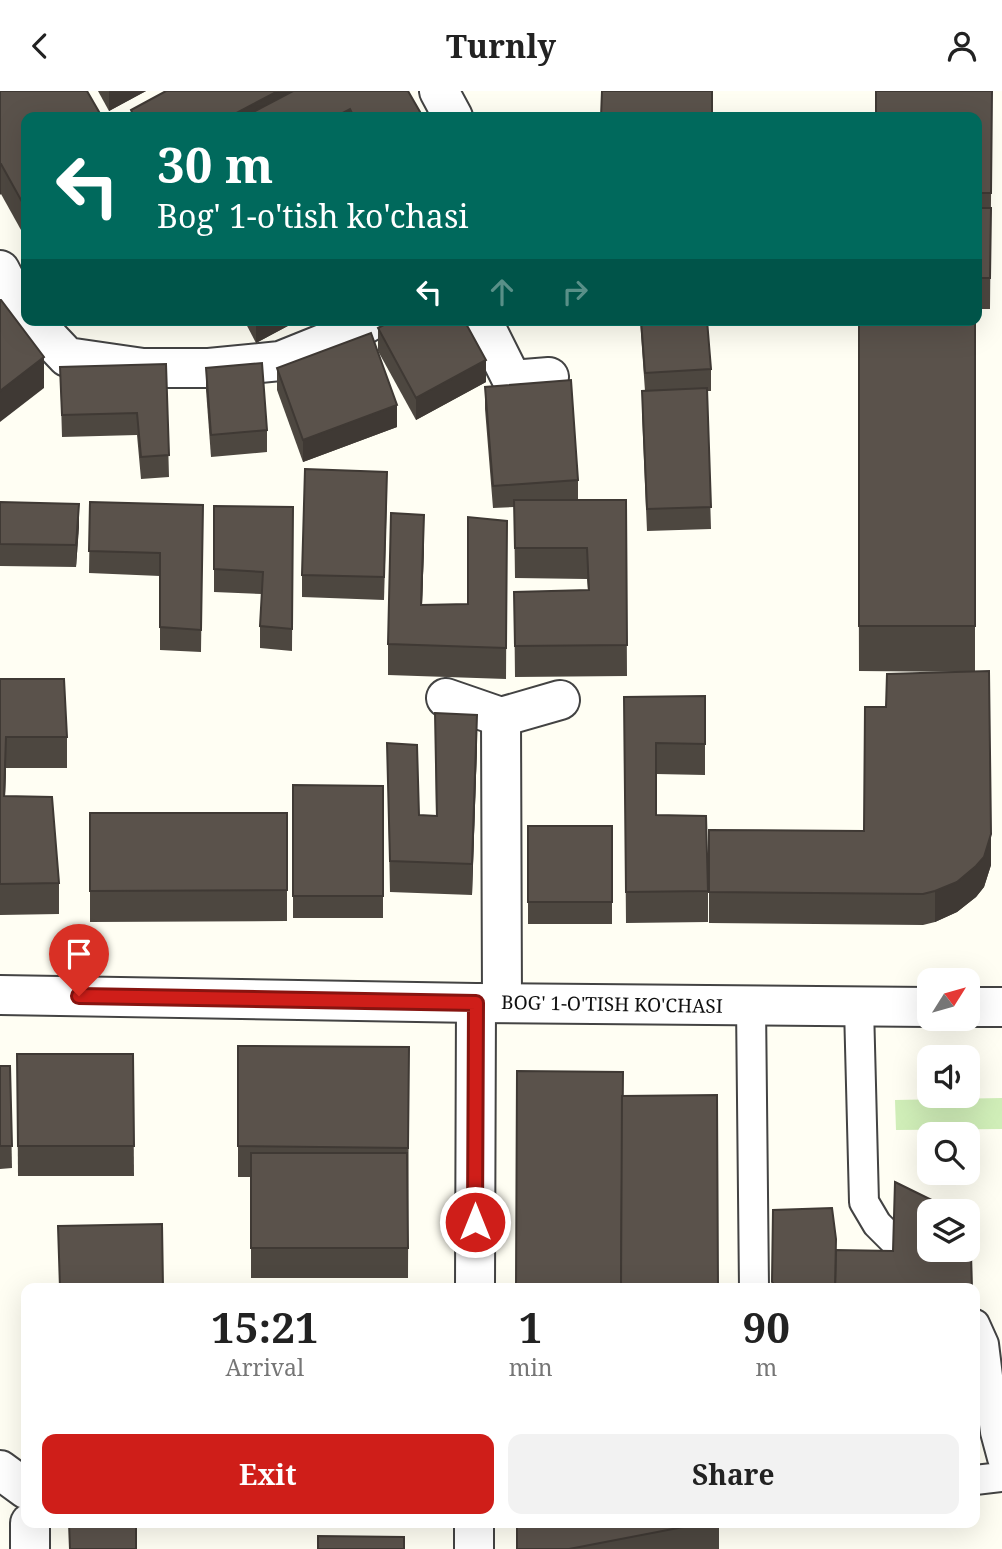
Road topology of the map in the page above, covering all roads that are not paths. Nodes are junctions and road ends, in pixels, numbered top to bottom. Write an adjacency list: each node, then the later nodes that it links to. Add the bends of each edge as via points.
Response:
1 (439, 91): 2 (street)
2 (450, 112)
3 (0, 270): 4 (street)
4 (21, 309)
5 (38, 326): 6 (street, via 67,357 143,368 280,361)
6 (362, 326)
7 (485, 326): 8 (street, via 512,380)
8 (549, 377)
9 (446, 698): 11 (street)
10 (560, 700): 11 (street)
11 (501, 717): 13 (street)
12 (0, 995): 13 (street, BOG' 1-O'TISH KO'CHASI)
13 (489, 1003): 14 (street, BOG' 1-O'TISH KO'CHASI); 20 (street)
14 (751, 1005): 15 (street, BOG' 1-O'TISH KO'CHASI); 21 (lane)
15 (859, 1007): 16 (street, BOG' 1-O'TISH KO'CHASI); 19 (lane, via 864,1202)
16 (917, 1007)
17 (980, 1007): 18 (street)
18 (1002, 1007)
19 (894, 1241)
20 (475, 1283)
21 (754, 1283)
22 (980, 1335): 23 (lane)
23 (1002, 1458)
24 (0, 1470): 27 (street)
25 (1002, 1477): 26 (lane)
26 (980, 1479)
27 (21, 1485)
28 (30, 1528): 30 (street)
29 (474, 1528): 31 (street)
30 (30, 1549)
31 (474, 1549)

